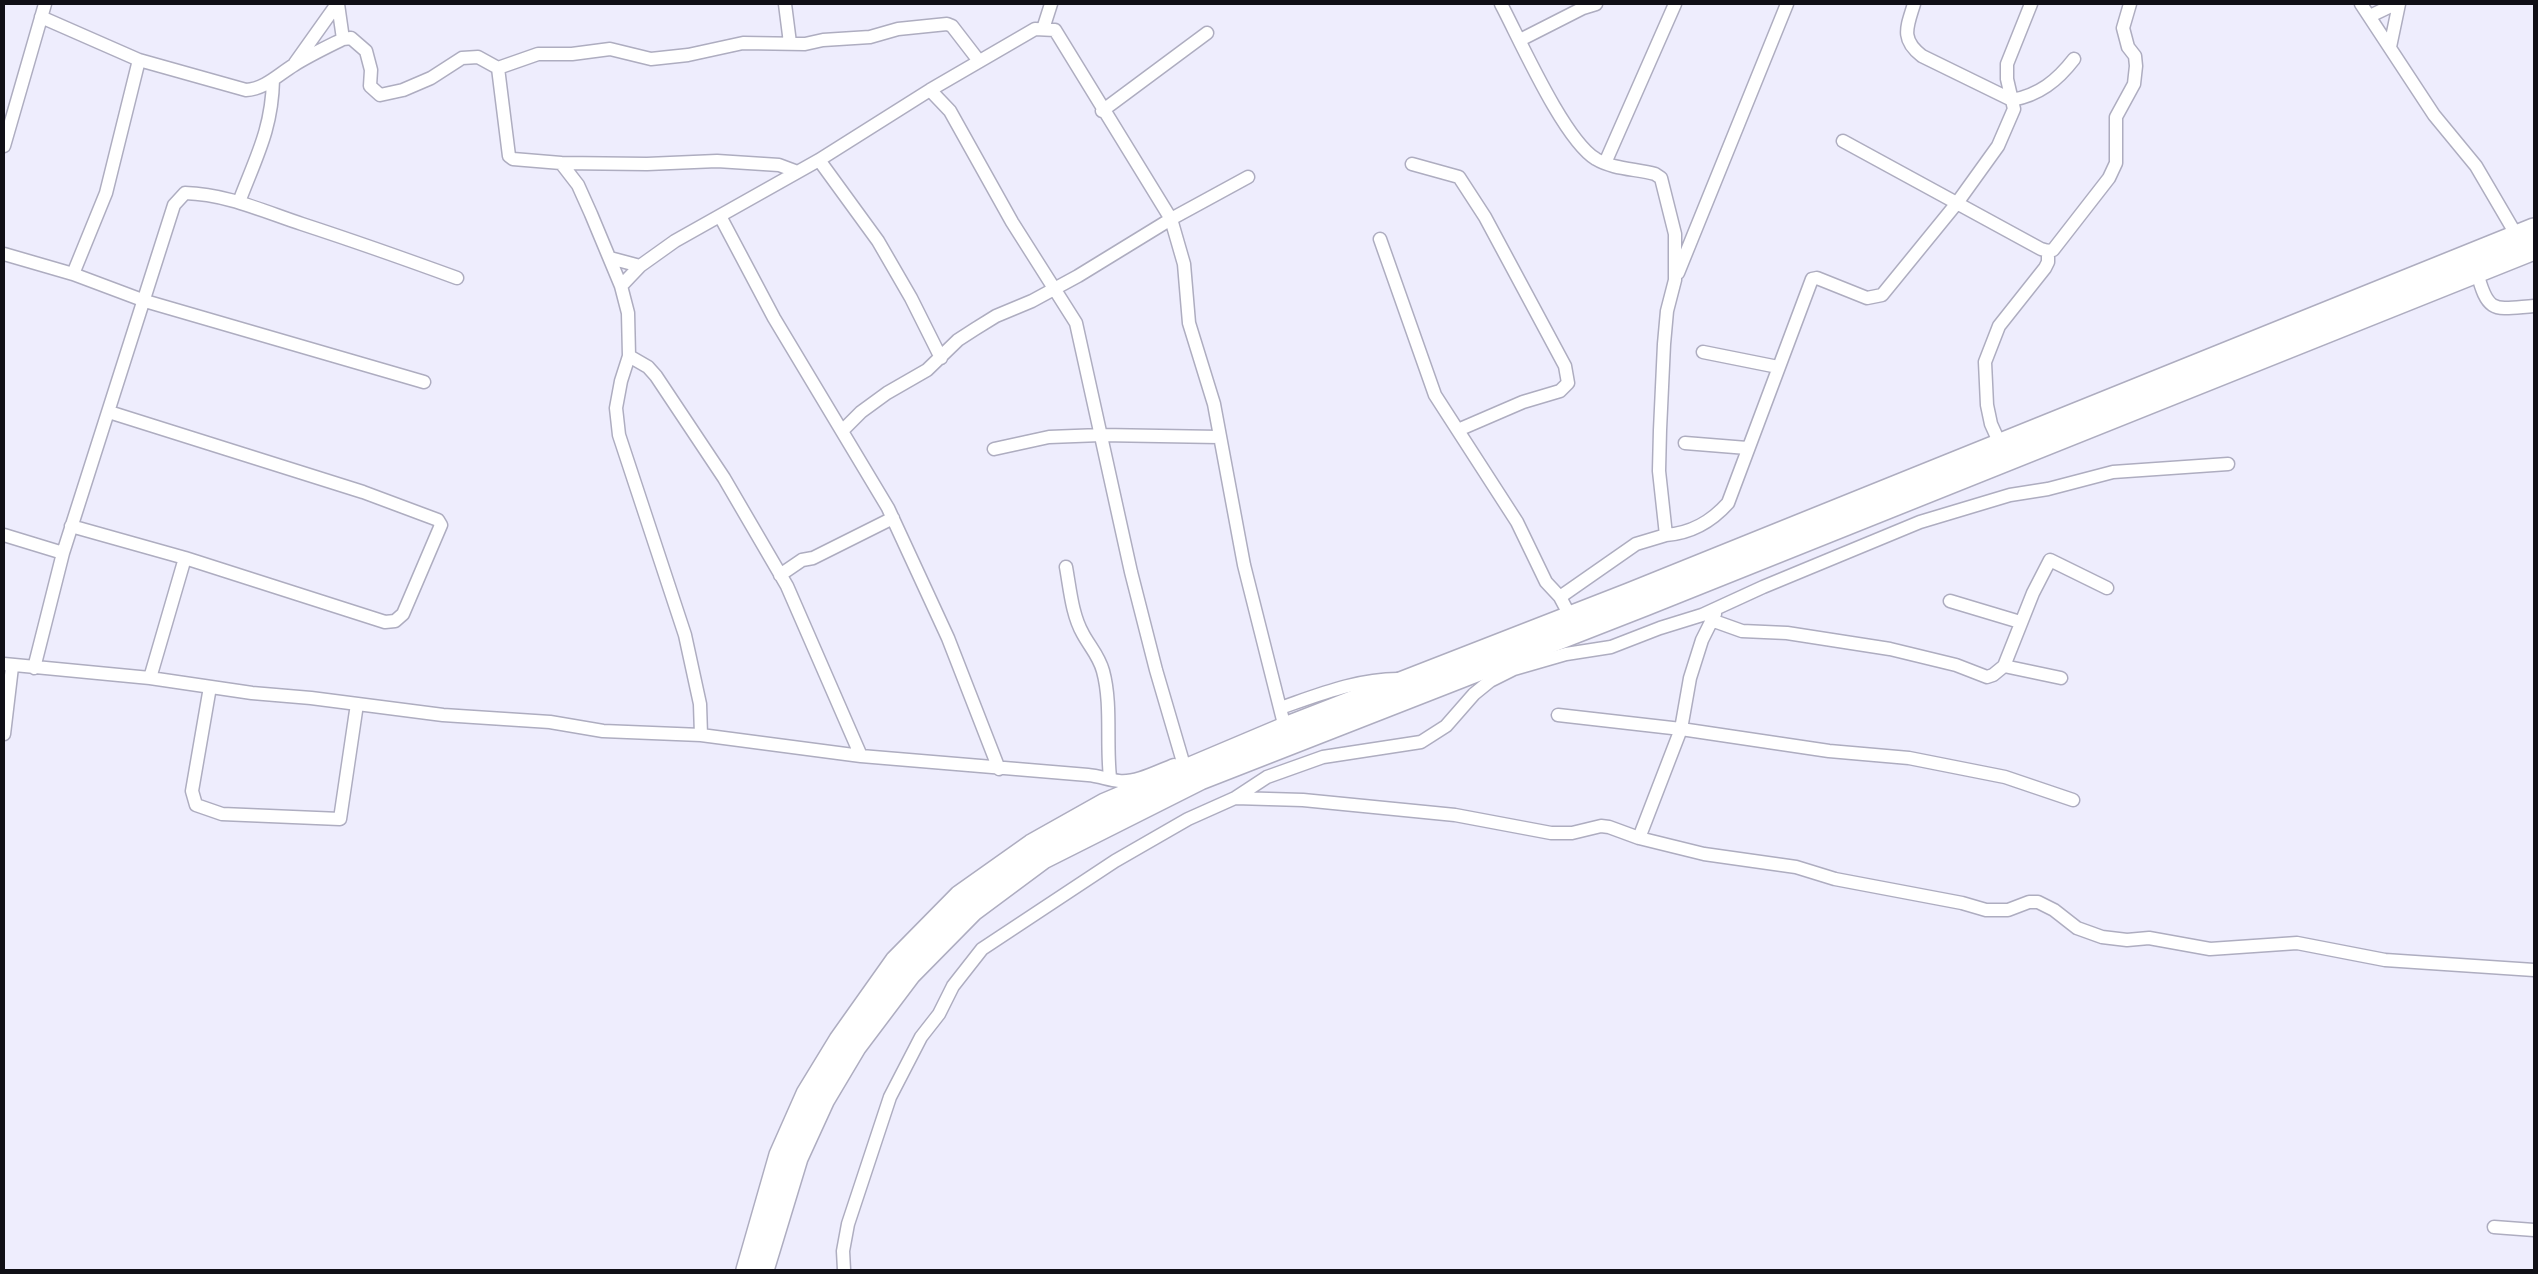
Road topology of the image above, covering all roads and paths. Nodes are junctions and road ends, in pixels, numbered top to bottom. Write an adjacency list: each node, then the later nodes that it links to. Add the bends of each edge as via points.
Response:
1 (45, 4): 14 (street)
2 (337, 4): 16 (street); 19 (street)
3 (785, 4): 22 (street)
4 (1051, 4): 17 (street)
5 (1501, 4): 21 (street)
6 (1596, 4): 21 (street)
7 (1675, 4): 37 (street)
8 (1787, 4): 48 (street)
9 (1914, 4): 31 (street, via 1907,28 1912,48)
10 (2031, 4): 31 (street, via 2006,64)
11 (2130, 4): 50 (street, via 2122,28 2128,47 2136,56 2136,66 2134,84 2116,117 2116,163 2100,190 2053,250)
12 (2361, 4): 15 (street)
13 (2397, 4): 15 (street); 23 (street)
14 (41, 16): 25 (street); 34 (street)
15 (2370, 16): 23 (street)
16 (339, 23): 19 (street); 20 (street)
17 (1043, 29): 26 (street, via 1035,29); 32 (street, via 1055,30)
18 (1207, 33): 32 (street)
19 (314, 34): 27 (street)
20 (343, 39): 27 (street); 28 (street, via 351,38 366,51 372,70 370,86 380,95 403,90 431,78 462,58 478,57)
21 (1520, 40): 37 (street, via 1563,122 1592,156)
22 (790, 42): 26 (street, via 805,44 870,37 898,29 947,24); 28 (street, via 743,44 651,59 610,49 538,54)
23 (2390, 47): 45 (street, via 2434,115)
24 (2074, 59): 31 (street, via 2054,81 2038,92)
25 (139, 60): 29 (street, via 246,90); 55 (street, via 106,193)
26 (979, 61): 30 (street)
27 (294, 65): 29 (street)
28 (498, 68): 36 (street, via 509,156 518,161)
29 (273, 80): 41 (street, via 268,128)
30 (930, 90): 35 (street); 59 (street, via 950,111 1012,222)
31 (2012, 100): 42 (street, via 2012,116 1998,146)
32 (1102, 111): 44 (street)
33 (1843, 142): 42 (street)
34 (4, 146)
35 (819, 160): 39 (street); 64 (street, via 878,240)
36 (561, 163): 39 (street, via 717,161 779,166); 52 (street, via 578,185)
37 (1605, 163): 46 (street, via 1661,178)
38 (1412, 164): 69 (street, via 1459,178 1485,217 1565,366 1568,383 1560,391 1523,402)
39 (795, 171): 43 (street)
40 (1248, 177): 44 (street)
41 (239, 202): 56 (street); 60 (street, via 203,194 185,193 179,197)
42 (1957, 203): 50 (street); 65 (street, via 1882,295 1867,298 1817,278 1812,279)
43 (720, 216): 53 (street, via 675,241); 68 (street, via 774,318)
44 (1170, 219): 59 (street, via 1078,276); 71 (street, via 1184,264 1189,323 1214,404)
45 (2526, 233): 73 (highway)
46 (1675, 234): 48 (street); 57 (street)
47 (1380, 240): 69 (street, via 1436,395)
48 (1692, 240): 57 (street)
49 (2534, 249): 54 (highway)
50 (2048, 251): 73 (street, via 2045,268 1999,326 1985,362 1987,405)
51 (4, 254): 55 (street)
52 (610, 258): 53 (street); 58 (street)
53 (640, 266): 58 (street)
54 (2477, 272): 61 (street, via 2488,303 2497,309); 91 (highway)
55 (74, 274): 60 (street)
56 (457, 278)
57 (1675, 280): 80 (street, via 1667,311 1660,430 1659,471)
58 (621, 286): 63 (street, via 628,313)
59 (1053, 287): 64 (street, via 975,329 958,340); 70 (street, via 1076,323)
60 (145, 301): 66 (street); 67 (street)
61 (2534, 306)
62 (1703, 352): 65 (street)
63 (629, 356): 84 (street, via 656,376 724,478); 103 (street, via 616,408 619,435 685,635 700,704)
64 (941, 358): 68 (street, via 861,412)
65 (1778, 367): 74 (street)
66 (424, 382)
67 (109, 412): 78 (street); 82 (street, via 363,492 438,520 441,525 403,614 395,621 385,622)
68 (843, 430): 77 (street)
69 (1458, 430): 86 (street, via 1517,522 1546,582)
70 (1101, 435): 71 (street); 75 (street, via 1049,437); 105 (street, via 1156,670)
71 (1219, 437): 100 (street, via 1244,565)
72 (1684, 443): 74 (street)
73 (2000, 444): 91 (highway)
74 (1747, 448): 80 (street, via 1728,503 1718,514 1693,530)
75 (994, 449)
76 (2228, 464): 88 (street, via 2113,472 2010,495 1920,522)
77 (893, 518): 84 (street, via 813,558 802,560); 106 (street, via 948,638)
78 (71, 526): 81 (street); 82 (street)
79 (4, 535): 81 (street)
80 (1666, 535): 86 (street, via 1636,544)
81 (63, 553): 94 (street)
82 (185, 558): 95 (street)
83 (1066, 567): 107 (street, via 1082,634 1094,649 1103,670)
84 (780, 574): 104 (street)
85 (2107, 588): 90 (street, via 2050,560)
86 (1560, 597): 91 (street)
87 (1950, 601): 90 (street)
88 (1717, 608): 89 (street); 91 (street, via 1612,647)
89 (1714, 621): 93 (street, via 1742,631 1787,633 1890,649 1956,665 1988,677); 101 (street, via 1702,640 1690,678)
90 (2020, 622): 93 (street)
91 (1578, 633): 100 (highway); 108 (street, via 1490,681 1446,726 1421,742 1323,757 1267,777); 115 (highway, via 1200,779 1043,858 973,910 910,974 855,1047 824,1099 797,1158)
92 (8, 666): 94 (street); 102 (street)
93 (2004, 666): 96 (street)
94 (34, 668): 95 (street)
95 (150, 678): 97 (street)
96 (2061, 678)
97 (210, 687): 98 (street); 98 (street, via 192,791 196,805 222,814 340,819)
98 (357, 704): 103 (street, via 550,722 603,731)
99 (1558, 716): 101 (street)
100 (1282, 718): 105 (highway)
101 (1681, 729): 109 (street, via 1829,751 1909,758 2004,777); 110 (street)
102 (4, 734)
103 (701, 735): 104 (street)
104 (861, 756): 106 (street)
105 (1185, 765): 107 (street, via 1126,781); 114 (highway, via 1105,804 1032,845 960,896 896,961 840,1040 807,1094 780,1155)
106 (999, 769): 107 (street)
107 (1110, 777)
108 (1235, 798): 110 (street, via 1303,800 1455,815 1550,833 1572,833 1601,826); 116 (street, via 1188,819 1115,861 982,949 968,964 921,1037 890,1097 848,1224 843,1251)
109 (2073, 800)
110 (1639, 838): 111 (street, via 1704,854 1796,867 1835,879 1986,910 2008,910 2038,902 2077,928 2102,937 2149,938 2210,949 2297,943 2385,960)
111 (2534, 970)
112 (2494, 1227): 113 (street)
113 (2534, 1230)
114 (747, 1270)
115 (763, 1270)
116 (844, 1270)

